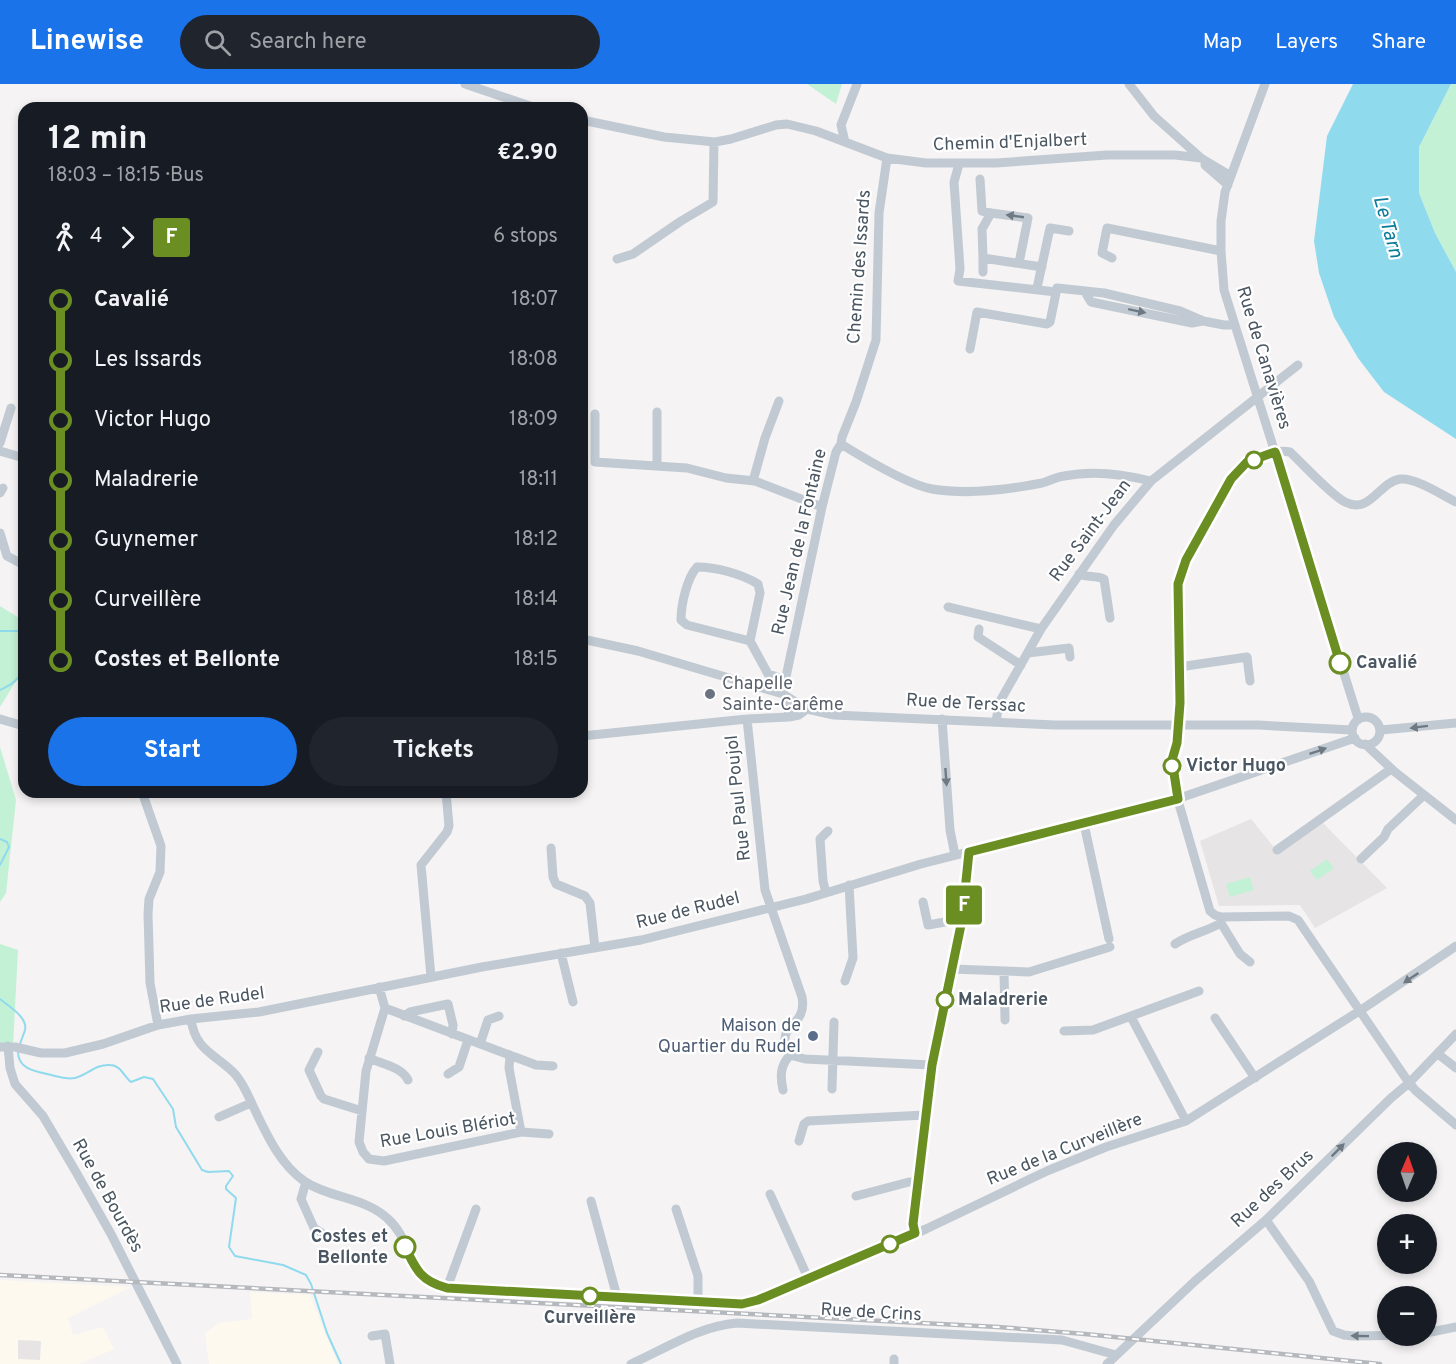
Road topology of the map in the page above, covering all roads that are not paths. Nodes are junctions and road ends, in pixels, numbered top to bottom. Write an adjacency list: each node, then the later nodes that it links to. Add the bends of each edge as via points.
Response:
1 (465, 84): 5 (street)
2 (857, 84): 7 (street)
3 (1129, 84): 12 (street, via 1154,116)
4 (1265, 84): 15 (street, Rue de Canavières)
5 (518, 102)
6 (588, 121): 9 (street, Chemin d'Enjalbert, via 664,137)
7 (841, 125): 8 (street); 10 (street)
8 (816, 131): 9 (street, Chemin d'Enjalbert, via 776,125); 10 (street, Chemin d'Enjalbert)
9 (714, 142): 21 (street, via 713,202 633,254)
10 (845, 142): 11 (street, Chemin d'Enjalbert)
11 (887, 158): 13 (street, Chemin d'Enjalbert); 38 (street, Chemin des Issards, via 879,213 876,340)
12 (1199, 158): 13 (street, Chemin d'Enjalbert, via 1138,154); 15 (street)
13 (959, 164): 25 (street, via 954,182 958,281)
14 (980, 179): 16 (street, via 982,211)
15 (1229, 181): 18 (street, Rue de Canavières, via 1221,221)
16 (991, 213): 19 (street, via 982,229); 22 (street, one-way to 16, via 1028,218)
17 (1069, 231): 23 (street, via 1050,228)
18 (1221, 251): 20 (street, via 1107,228 1102,253); 29 (street, Rue de Canavières, via 1224,290)
19 (983, 258): 22 (street); 24 (street)
20 (1112, 258)
21 (617, 259)
22 (1020, 263): 23 (street)
23 (1042, 267): 25 (street)
24 (983, 272)
25 (1037, 288): 26 (street)
26 (1056, 292): 27 (street, via 1062,287); 30 (street, via 1047,324 977,312)
27 (1085, 292): 28 (street, via 1104,293); 28 (street, one-way to 28, via 1091,302)
28 (1180, 315): 29 (street)
29 (1234, 325): 32 (street, Rue de Canavières)
30 (970, 350)
31 (1298, 365): 32 (street, Rue Saint-Jean)
32 (1258, 398): 40 (street, Rue de Canavières); 44 (street, Rue Saint-Jean)
33 (779, 401): 43 (street)
34 (11, 408): 37 (street)
35 (657, 412): 42 (street)
36 (595, 414): 42 (street, via 595,462)
37 (0, 443)
38 (841, 444): 44 (street, Rue Jean de la Fontaine, via 911,483 930,489 990,491 1091,473 1123,474); 46 (street, Rue Jean de la Fontaine)
39 (0, 451): 41 (street)
40 (1275, 452): 45 (street, via 1290,452 1343,501 1352,504 1366,503 1401,479); 59 (street, via 1247,462 1238,470 1182,567 1178,584); 65 (street, Rue de Canavières)
41 (18, 456)
42 (657, 465): 43 (street)
43 (753, 481): 46 (street)
44 (1151, 481): 49 (street, Rue Saint-Jean)
45 (1456, 502)
46 (822, 507): 60 (street, Rue Jean de la Fontaine)
47 (0, 533): 48 (street)
48 (4, 558)
49 (1079, 574): 51 (street, via 1104,579); 53 (street, Rue Saint-Jean)
50 (948, 607): 53 (street)
51 (1110, 618)
52 (979, 629): 58 (street, via 978,637)
53 (1041, 629): 56 (street, Rue Saint-Jean)
54 (588, 640): 62 (street)
55 (750, 641): 55 (street, via 760,593 758,584 697,567 692,572 681,620 687,625); 60 (street, via 768,674)
56 (1028, 653): 57 (street, via 1069,648); 58 (street, Rue Saint-Jean)
57 (1070, 657)
58 (1021, 665): 69 (street, Rue Saint-Jean, via 999,703)
59 (1179, 667): 61 (street, via 1247,657); 72 (street)
60 (786, 680): 62 (street, Rue Jean de la Fontaine)
61 (1250, 681)
62 (783, 694): 63 (street); 64 (street, Rue Jean de la Fontaine, via 788,700)
63 (807, 709): 64 (street); 68 (street, Rue de Terssac)
64 (789, 717): 67 (street)
65 (1358, 718): 73 (street); 75 (street, via 1371,718 1378,724)
66 (0, 719): 71 (street)
67 (747, 719): 74 (street); 94 (street, Rue Paul Poujol, via 765,890)
68 (942, 719): 69 (street, Rue de Terssac); 89 (street, one-way to 89)
69 (996, 722): 72 (street, Rue de Terssac)
70 (1456, 723): 75 (street, one-way to 75)
71 (18, 724)
72 (1179, 726): 73 (street, Rue de Terssac, via 1258,725); 82 (street, via 1172,760)
73 (1354, 734): 76 (street); 82 (street, Rue de Rudel, one-way to 73)
74 (588, 735)
75 (1380, 735): 76 (street, via 1373,744); 77 (street)
76 (1365, 744): 77 (street)
77 (1381, 757): 78 (street)
78 (1391, 769): 79 (street); 87 (street)
79 (1424, 795): 83 (street); 90 (street)
80 (144, 798): 118 (street, via 160,846 160,872 149,899 148,914 150,984)
81 (447, 798): 104 (street, via 447,832 421,865)
82 (1178, 802): 84 (street, Rue de Rudel); 96 (street, via 1210,911)
83 (1456, 820)
84 (1084, 824): 88 (street, Rue de Rudel); 103 (street, via 1109,943 1040,970)
85 (828, 831): 92 (street, via 820,839)
86 (551, 848): 99 (street, via 556,884 585,896 590,903)
87 (1277, 850)
88 (969, 852): 89 (street, Rue de Rudel); 95 (street)
89 (955, 855): 91 (street, Rue de Rudel)
90 (1361, 859)
91 (849, 885): 92 (street, Rue de Rudel); 105 (street, via 853,958)
92 (826, 893): 94 (street, Rue de Rudel)
93 (923, 902): 95 (street, via 928,925)
94 (771, 907): 99 (street, Rue de Rudel); 128 (street, Rue Paul Poujol, via 804,1008 786,1033)
95 (962, 920): 102 (street)
96 (1221, 920): 97 (street, via 1208,931); 101 (street, via 1240,954); 110 (street, via 1288,916 1298,920)
97 (1175, 944)
98 (1456, 946): 110 (street, Rue de la Curveillère, one-way to 110)
99 (595, 948): 100 (street, Rue de Rudel)
100 (561, 953): 104 (street, Rue de Rudel); 108 (street)
101 (1250, 962)
102 (952, 969): 103 (street); 131 (street)
103 (1004, 971): 116 (street)
104 (431, 977): 106 (street, Rue de Rudel)
105 (845, 981)
106 (379, 987): 109 (street); 115 (street, Rue de Rudel, via 259,1012)
107 (1199, 991): 113 (street)
108 (573, 1002)
109 (385, 1008): 111 (street); 129 (street, Rue Louis Blériot)
110 (1359, 1010): 135 (street, Rue de la Curveillère); 137 (street)
111 (404, 1016): 120 (street); 120 (street, via 410,1011 448,1004)
112 (499, 1016): 123 (street, via 488,1020)
113 (1131, 1017): 119 (street, via 1093,1030); 144 (street)
114 (1215, 1018): 135 (street)
115 (191, 1019): 118 (street, Rue de Rudel); 140 (street, via 200,1044 235,1075)
116 (1005, 1020)
117 (834, 1022): 130 (street)
118 (158, 1025): 124 (street, Rue de Rudel, via 65,1053)
119 (1064, 1031)
120 (452, 1034): 122 (street)
121 (1456, 1034): 126 (street, Rue des Brus)
122 (468, 1040): 123 (street); 134 (street, via 459,1066)
123 (480, 1044): 127 (street)
124 (12, 1047): 168 (street, Rue de Bourdès, via 10,1068 15,1084 43,1116 76,1172)
125 (318, 1052): 141 (street, via 309,1070 321,1096)
126 (1438, 1054): 133 (street); 137 (street, Rue des Brus)
127 (510, 1055): 132 (street, via 536,1065); 146 (street)
128 (790, 1055): 130 (street); 139 (street, via 781,1071)
129 (369, 1058): 136 (street, via 405,1073); 141 (street, Rue Louis Blériot)
130 (832, 1061): 131 (street); 138 (street)
131 (932, 1065): 142 (street)
132 (553, 1066)
133 (1456, 1068)
134 (448, 1074)
135 (1255, 1078): 144 (street, Rue de la Curveillère)
136 (408, 1080)
137 (1412, 1086): 145 (street); 156 (street, Rue des Brus, one-way to 137, via 1391,1098)
138 (832, 1089)
139 (783, 1090)
140 (251, 1102): 143 (street); 149 (street, via 272,1144 290,1170)
141 (362, 1111): 146 (street, Rue Louis Blériot, via 361,1149 369,1159 377,1161)
142 (925, 1115): 148 (street, via 807,1120); 150 (street)
143 (219, 1117)
144 (1186, 1121): 158 (street, Rue de la Curveillère, via 1047,1171)
145 (1456, 1125)
146 (521, 1132): 147 (street, Rue Louis Blériot)
147 (549, 1134)
148 (799, 1141)
149 (306, 1182): 157 (street, via 301,1199 314,1228); 160 (street, via 388,1218 419,1273 431,1283)
150 (918, 1182): 152 (street); 158 (street)
151 (770, 1194): 159 (street)
152 (856, 1196)
153 (591, 1201): 161 (street)
154 (476, 1209): 160 (street)
155 (676, 1209): 162 (street, via 698,1276)
156 (1266, 1220): 165 (street, one-way to 156, via 1333,1331 1309,1281); 167 (street, Rue des Brus)
157 (322, 1233)
158 (915, 1233): 159 (street, Rue de la Curveillère)
159 (808, 1278): 162 (street, Rue de la Curveillère, via 752,1303)
160 (447, 1288): 161 (street, Rue de la Curveillère)
161 (616, 1298): 162 (street, Rue de la Curveillère)
162 (698, 1303)
163 (1456, 1327): 164 (street)
164 (1437, 1331)
165 (1377, 1335)
166 (372, 1336): 169 (street, via 385,1334)
167 (1116, 1355): 170 (street, Rue de Crins, via 1062,1340 737,1323 704,1330); 171 (street, Rue des Brus)
168 (177, 1364)
169 (390, 1364)
170 (631, 1364)
171 (1107, 1364)

